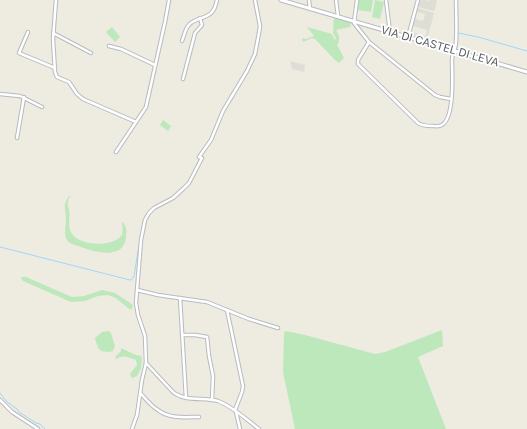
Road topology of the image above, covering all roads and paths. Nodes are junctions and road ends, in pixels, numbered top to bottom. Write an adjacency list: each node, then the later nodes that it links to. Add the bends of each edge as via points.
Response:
1 (56, 0): 18 (street)
2 (169, 0): 25 (street)
3 (217, 0): 14 (street, via 212,13)
4 (255, 0): 36 (street, via 260,26 253,57 211,140 199,157 202,158 189,182 178,194 154,208 147,216 141,240)
5 (282, 0): 12 (street, VIA DI CASTEL DI LEVA)
6 (309, 0): 12 (street)
7 (336, 0): 13 (street)
8 (357, 0): 15 (street)
9 (386, 0): 17 (street)
10 (418, 0): 19 (street)
11 (456, 0): 23 (street)
12 (310, 9): 13 (street, VIA DI CASTEL DI LEVA)
13 (338, 16): 15 (street, VIA DI CASTEL DI LEVA)
14 (200, 18): 20 (street, via 187,26); 28 (street, via 202,25 196,33)
15 (354, 21): 17 (street, VIA DI CASTEL DI LEVA); 21 (street, via 355,26)
16 (28, 32): 26 (street, via 19,53)
17 (390, 32): 19 (street, VIA DI CASTEL DI LEVA)
18 (53, 33): 24 (street); 26 (street)
19 (408, 37): 23 (street, VIA DI CASTEL DI LEVA)
20 (182, 41)
21 (369, 42): 31 (street, via 435,95); 31 (street, via 357,61 358,64 419,124 443,125)
22 (109, 46): 25 (street)
23 (454, 50): 27 (street, VIA DI CASTEL DI LEVA); 31 (street)
24 (91, 53)
25 (155, 65): 33 (street, via 146,107)
26 (55, 68): 33 (street, via 58,77 69,82 82,98)
27 (527, 72)
28 (183, 79)
29 (0, 94): 30 (street)
30 (24, 97): 32 (street); 34 (street)
31 (452, 99)
32 (42, 107)
33 (136, 122): 35 (street)
34 (17, 138)
35 (116, 152)
36 (137, 290): 37 (street); 41 (street, via 136,308 145,336)
37 (180, 298): 38 (street, via 208,302); 40 (street)
38 (227, 310): 39 (street); 46 (street, via 243,386)
39 (278, 328)
40 (182, 335): 43 (street); 45 (street, via 207,337 213,379)
41 (146, 363): 42 (street); 43 (street, via 174,393)
42 (140, 394): 47 (street, via 163,413); 49 (street)
43 (186, 398): 45 (street)
44 (0, 400): 48 (street, via 12,412)
45 (212, 400): 46 (street, via 223,403)
46 (235, 411): 50 (street); 51 (street)
47 (199, 417)
48 (38, 429)
49 (132, 429)
50 (240, 429)
51 (259, 429)

